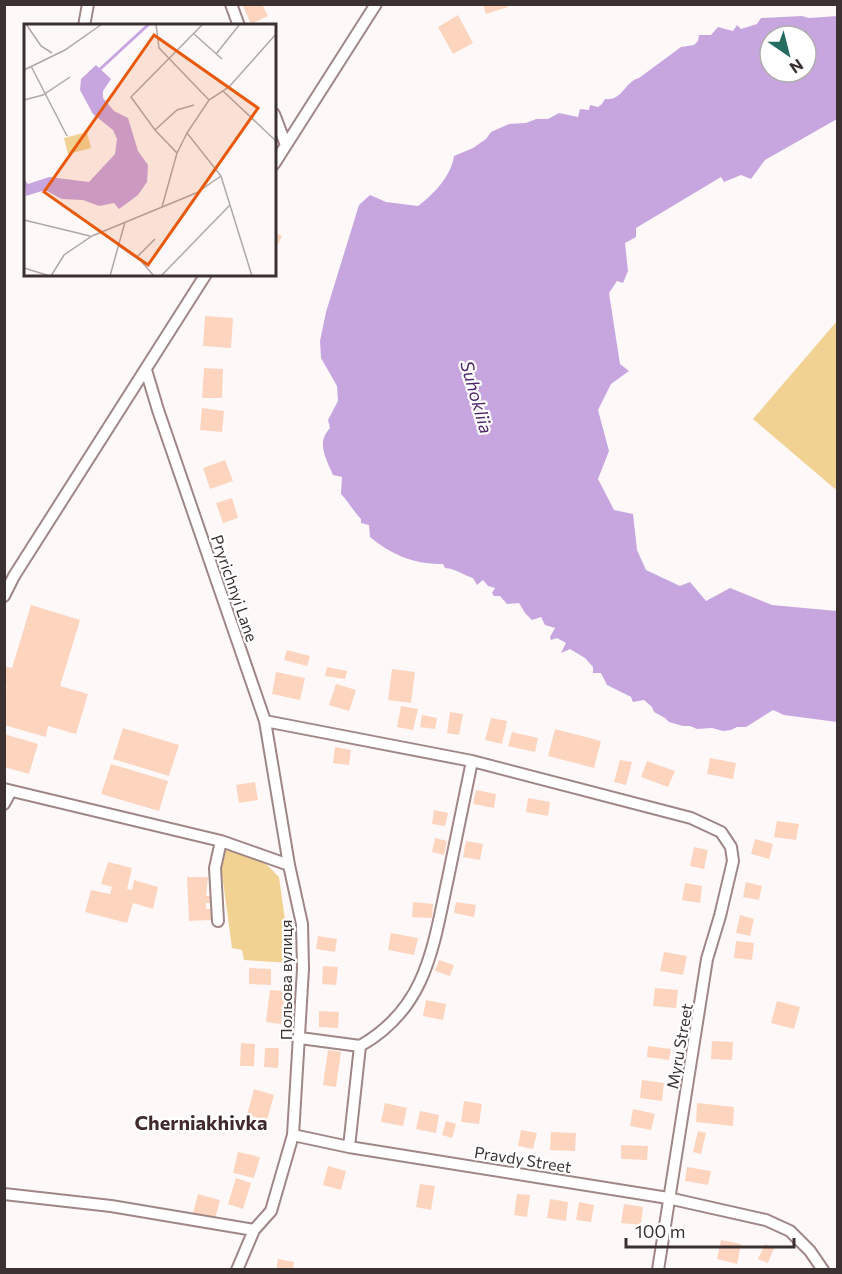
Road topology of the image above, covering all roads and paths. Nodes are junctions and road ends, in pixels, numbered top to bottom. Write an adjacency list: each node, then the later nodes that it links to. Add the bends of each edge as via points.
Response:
1 (88, 4): 4 (street)
2 (231, 4): 5 (street)
3 (376, 4): 7 (street)
4 (84, 24)
5 (238, 24)
6 (276, 119): 7 (street)
7 (286, 146): 8 (street)
8 (276, 161)
9 (205, 276): 10 (street)
10 (146, 370): 11 (street); 12 (street, Pryrichnyi Lane)
11 (4, 596)
12 (265, 721): 13 (street); 17 (street, Pryrichnyi Lane)
13 (472, 761): 20 (street, via 431,958 413,996 392,1024); 24 (street, Myru Street, via 691,818 721,832 731,847 732,861 707,959)
14 (8, 790): 15 (street); 16 (street)
15 (4, 804)
16 (221, 841): 17 (street); 18 (street, via 215,868)
17 (289, 865): 19 (street, Польова вулиця, via 302,924)
18 (218, 921)
19 (300, 1038): 20 (street); 21 (street, Польова вулиця)
20 (360, 1046): 22 (street)
21 (293, 1135): 22 (street, Pravdy Street); 25 (street, Польова вулиця, via 271,1211)
22 (349, 1147): 24 (street, Pravdy Street)
23 (4, 1194): 25 (street, via 111,1206)
24 (668, 1198): 27 (street, Myru Street); 28 (street, Pravdy Street, via 766,1220 790,1231)
25 (254, 1230): 26 (street, Польова вулиця)
26 (237, 1269)
27 (658, 1269)
28 (823, 1269)

